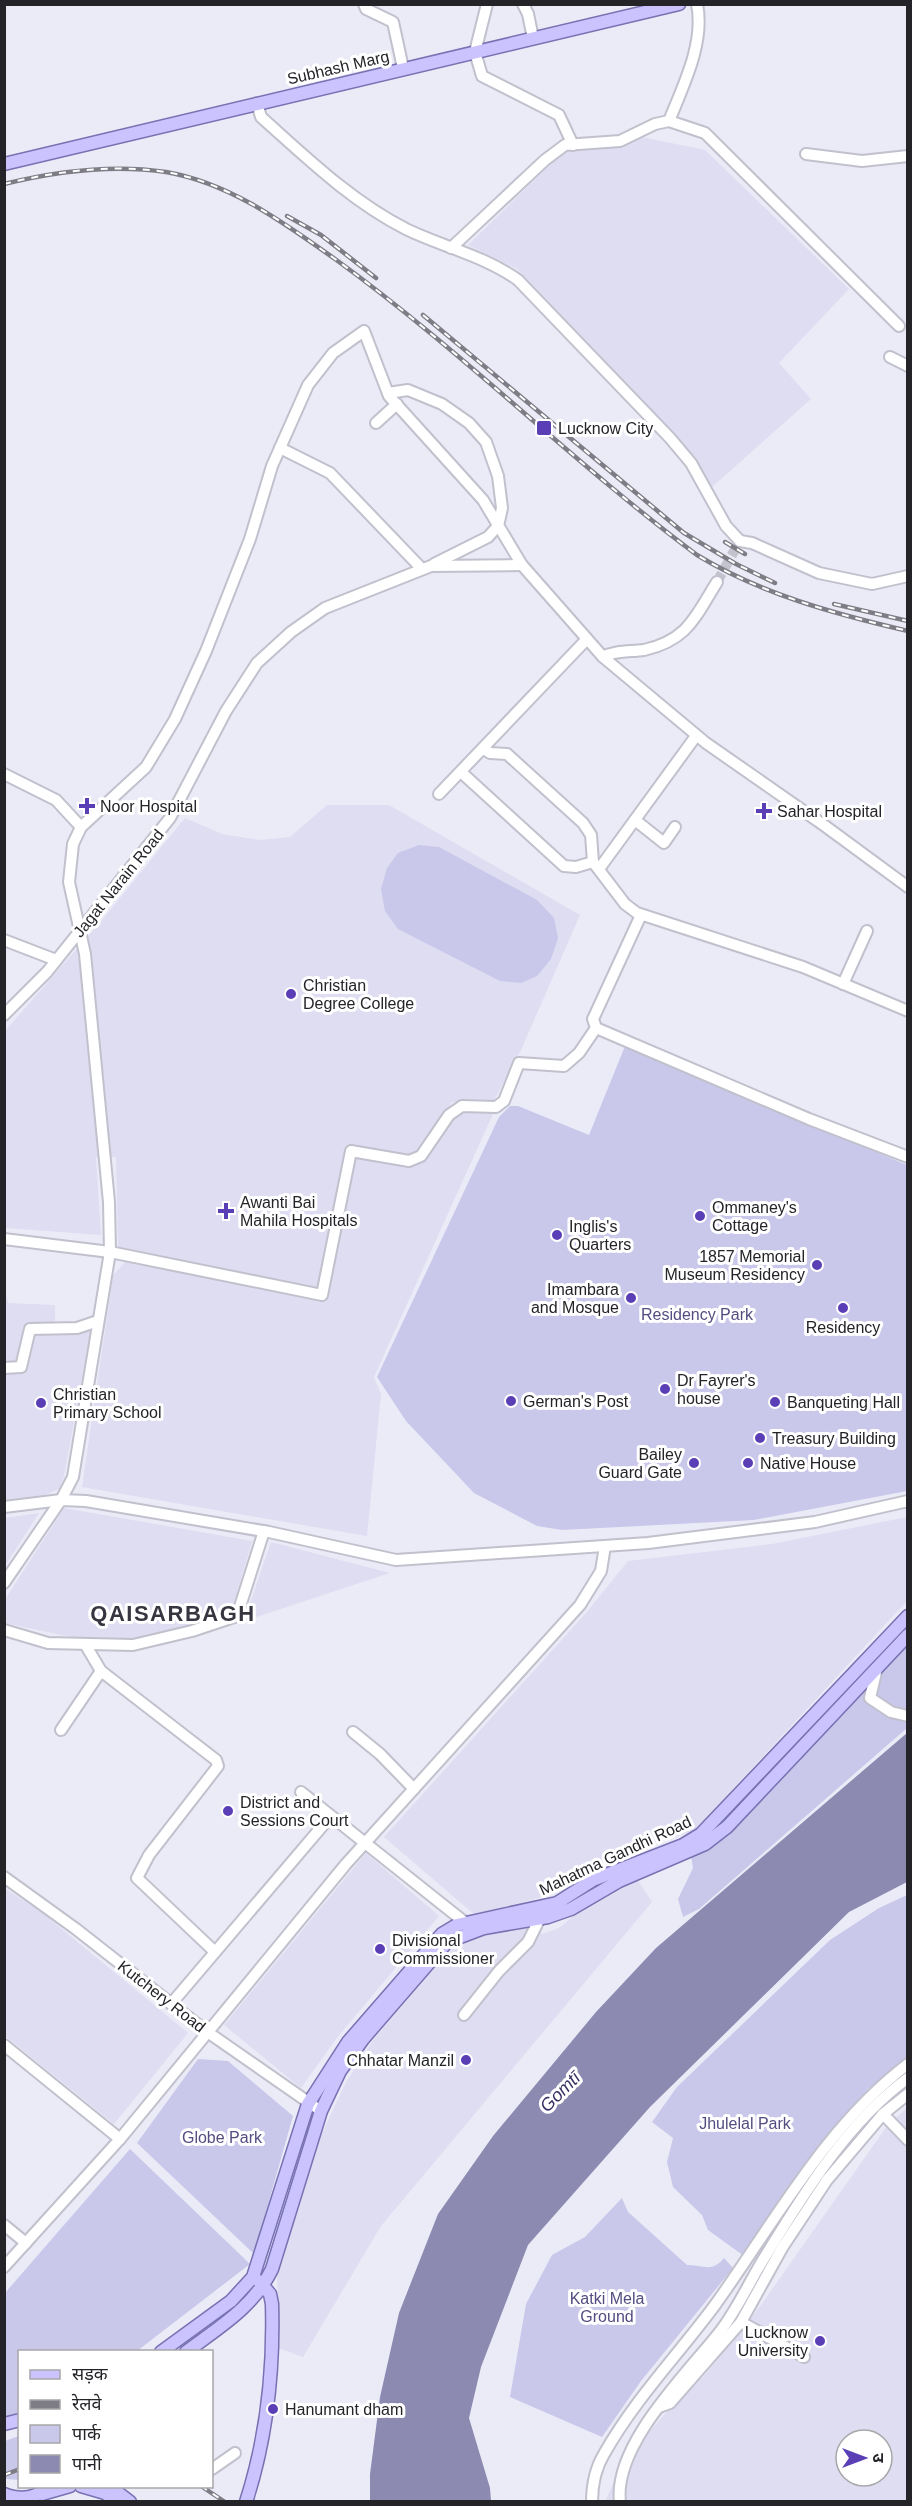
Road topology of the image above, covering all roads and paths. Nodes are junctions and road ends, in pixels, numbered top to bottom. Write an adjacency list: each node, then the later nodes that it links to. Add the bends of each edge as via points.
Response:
1 (364, 4): 8 (street, via 366,9 393,22)
2 (488, 4): 7 (street)
3 (523, 4): 6 (street)
4 (679, 4): 6 (main road, Subhash Marg)
5 (697, 4): 10 (street, via 700,22 688,75)
6 (533, 38): 7 (main road, Subhash Marg)
7 (475, 52): 8 (main road, Subhash Marg); 11 (street, via 482,76 559,115)
8 (403, 69): 9 (main road, Subhash Marg)
9 (257, 103): 14 (main road, Subhash Marg); 15 (street, via 261,117 335,183 406,229)
10 (669, 121): 11 (street, via 620,141); 16 (street, via 705,133)
11 (573, 145): 15 (street, via 565,145 545,160)
12 (806, 154): 13 (street, via 862,161)
13 (908, 156)
14 (4, 164)
15 (451, 248): 26 (street, via 503,269 519,280 684,455 739,542 830,575 872,584)
16 (899, 326)
17 (890, 357): 18 (street)
18 (908, 366)
19 (388, 393): 20 (street); 22 (street, via 364,331 333,353 308,385); 23 (street, via 408,390 442,404 469,423 486,442 498,476 502,508)
20 (397, 404): 21 (street); 23 (street, via 483,500)
21 (376, 423)
22 (279, 448): 25 (street, via 330,473); 36 (street, via 250,539 175,719 146,767)
23 (498, 526): 24 (street); 25 (street, via 488,537)
24 (522, 565): 25 (street, Jagat Narain Road); 28 (street)
25 (427, 567): 42 (street, Jagat Narain Road, via 325,608 257,663 226,711 170,818)
26 (908, 576)
27 (717, 582): 29 (street, via 695,619 673,642)
28 (587, 639): 29 (street); 31 (street)
29 (603, 657): 30 (street)
30 (696, 736): 35 (street); 39 (street)
31 (484, 749): 32 (street); 38 (street, via 507,754 583,823 591,835)
32 (462, 773): 34 (street); 38 (street, via 564,866)
33 (4, 774): 36 (street, via 56,800)
34 (439, 794)
35 (635, 820): 37 (street, via 664,843); 38 (street)
36 (81, 827): 42 (street, via 73,844 69,882)
37 (675, 827)
38 (596, 865): 40 (street, via 625,904)
39 (908, 887)
40 (641, 915): 45 (street, via 794,964); 48 (street, via 593,1019)
41 (867, 931): 45 (street)
42 (78, 933): 44 (street, Jagat Narain Road); 51 (street, via 85,954 109,1202)
43 (4, 940): 44 (street)
44 (56, 960): 47 (street, Jagat Narain Road)
45 (843, 984): 46 (street)
46 (908, 1011)
47 (4, 1015)
48 (596, 1028): 49 (street); 51 (street, via 579,1053 564,1066 519,1063 504,1101 496,1107 462,1106 449,1115 421,1156 409,1161 351,1151 321,1296)
49 (908, 1157)
50 (4, 1239): 51 (street)
51 (110, 1252): 52 (street)
52 (98, 1321): 53 (street, via 77,1328 30,1329 21,1367); 54 (street, via 73,1477)
53 (4, 1368)
54 (61, 1500): 56 (street); 57 (street); 59 (street)
55 (908, 1501): 58 (street, via 815,1522)
56 (4, 1508)
57 (264, 1531): 58 (street, via 396,1560); 63 (street, via 237,1616 133,1645)
58 (605, 1546): 69 (street, via 601,1571 580,1605)
59 (4, 1583)
60 (908, 1616): 74 (main road, Mahatma Gandhi Road, via 701,1834 683,1845 620,1867)
61 (4, 1630): 63 (street, via 48,1643)
62 (908, 1635): 64 (main road, Mahatma Gandhi Road)
63 (85, 1644): 65 (street)
64 (877, 1667): 66 (street, via 870,1698 891,1712); 74 (main road, Mahatma Gandhi Road, via 727,1827 705,1844 619,1881 571,1909)
65 (101, 1671): 67 (street); 76 (street, via 216,1760 218,1766 149,1855 137,1878)
66 (908, 1716)
67 (61, 1730)
68 (353, 1732): 69 (street)
69 (414, 1789): 72 (street)
70 (301, 1792): 71 (street)
71 (330, 1817): 72 (street); 76 (street)
72 (366, 1842): 75 (street); 80 (street)
73 (4, 1877): 78 (street, Kutchery Road)
74 (543, 1913): 75 (main road, Mahatma Gandhi Road); 79 (street, via 528,1942)
75 (471, 1927): 77 (main road, Mahatma Gandhi Road, via 447,1942)
76 (214, 1951): 78 (street)
77 (395, 1994): 85 (main road, Mahatma Gandhi Road, via 348,2042); 86 (main road, Mahatma Gandhi Road, via 340,2071)
78 (171, 2004): 80 (street, Kutchery Road)
79 (464, 2015)
80 (206, 2031): 85 (street, Kutchery Road); 88 (street)
81 (4, 2045): 88 (street)
82 (908, 2064): 110 (street, via 831,2141 702,2323 629,2413 602,2456 592,2483)
83 (908, 2078): 99 (street, via 838,2150 765,2255 722,2329)
84 (908, 2094): 87 (street)
85 (308, 2104): 86 (street, Kutchery Road); 93 (main road, Mahatma Gandhi Road)
86 (321, 2111): 94 (main road, Mahatma Gandhi Road)
87 (883, 2115): 89 (street); 95 (street, via 813,2200)
88 (120, 2139): 91 (street)
89 (908, 2140)
90 (4, 2225): 91 (street)
91 (26, 2242): 92 (street)
92 (4, 2267)
93 (253, 2277): 94 (main road); 96 (main road, Mahatma Gandhi Road, via 231,2301)
94 (264, 2285): 97 (main road, Mahatma Gandhi Road, via 241,2310); 109 (main road, via 272,2304 272,2379)
95 (741, 2322): 98 (street); 99 (street, via 670,2403)
96 (164, 2350)
97 (189, 2350)
98 (804, 2357)
99 (659, 2407): 111 (street, via 622,2470)
100 (235, 2453): 101 (street)
101 (213, 2468)
102 (62, 2488): 105 (main road)
103 (86, 2488): 107 (main road)
104 (110, 2488): 108 (main road)
105 (46, 2490): 106 (main road, via 19,2499)
106 (5, 2496)
107 (117, 2502)
108 (130, 2502)
109 (246, 2502)
110 (592, 2502)
111 (620, 2502)

